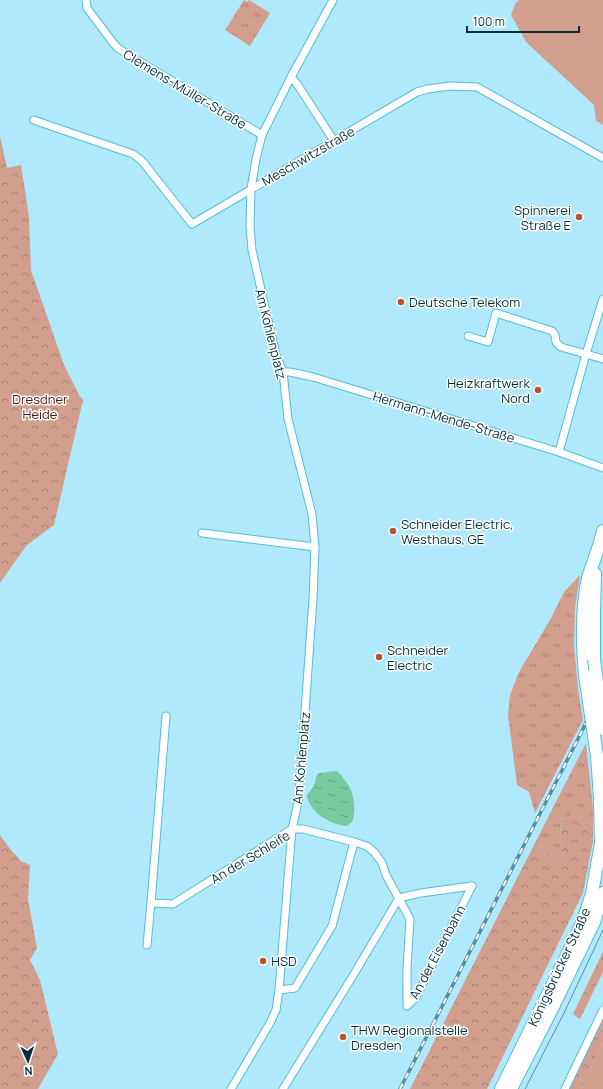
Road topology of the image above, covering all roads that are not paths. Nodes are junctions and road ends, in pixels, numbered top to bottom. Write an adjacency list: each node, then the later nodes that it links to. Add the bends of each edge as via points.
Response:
1 (86, 0): 5 (street, Clemens-Müller-Straße, via 87,8 119,49)
2 (333, 0): 3 (street, Am Kohlenplatz)
3 (291, 77): 5 (street, Am Kohlenplatz); 6 (street)
4 (34, 120): 8 (street, Meschwitzstraße, via 133,154 142,161 192,224)
5 (262, 135): 8 (street, Am Kohlenplatz)
6 (334, 141): 7 (street, Meschwitzstraße, via 417,92 450,86 477,87); 8 (street, Meschwitzstraße)
7 (603, 158)
8 (251, 189): 13 (street, Am Kohlenplatz, via 252,250 276,355)
9 (603, 299): 11 (street)
10 (468, 336): 11 (street, via 488,342 496,313 552,331 561,347)
11 (586, 354): 12 (street); 14 (street)
12 (603, 359)
13 (283, 372): 14 (street, Hermann-Mende-Straße, via 313,376); 18 (street, Am Kohlenplatz, via 288,419 312,514)
14 (559, 452): 15 (street, Hermann-Mende-Straße)
15 (603, 468)
16 (603, 531): 19 (main road, Königsbrücker Straße)
17 (202, 533): 18 (street)
18 (315, 547): 22 (street, Am Kohlenplatz, via 299,796)
19 (597, 554): 21 (main road, Königsbrücker Straße, bridge, via 594,659); 32 (main road, Königsbrücker Straße, bridge, via 589,576 584,611 583,651 597,756 601,843 592,893 584,918)
20 (166, 716): 26 (street)
21 (603, 729)
22 (292, 829): 23 (street, via 303,828); 26 (street, An der Schleife, via 173,904); 28 (street, An der Schleife)
23 (354, 842): 25 (street, via 367,846 375,853); 28 (street, via 332,926 295,988)
24 (603, 893): 33 (main road, Königsbrücker Straße, via 594,922)
25 (399, 898): 25 (street, An der Eisenbahn, via 472,886 416,997 407,1006 410,919); 31 (street)
26 (151, 903): 27 (street)
27 (147, 945)
28 (279, 990): 30 (street, An der Schleife, via 276,1010 270,1023)
29 (603, 1010): 34 (street)
30 (231, 1089)
31 (283, 1089)
32 (501, 1089)
33 (511, 1089)
34 (565, 1089)

